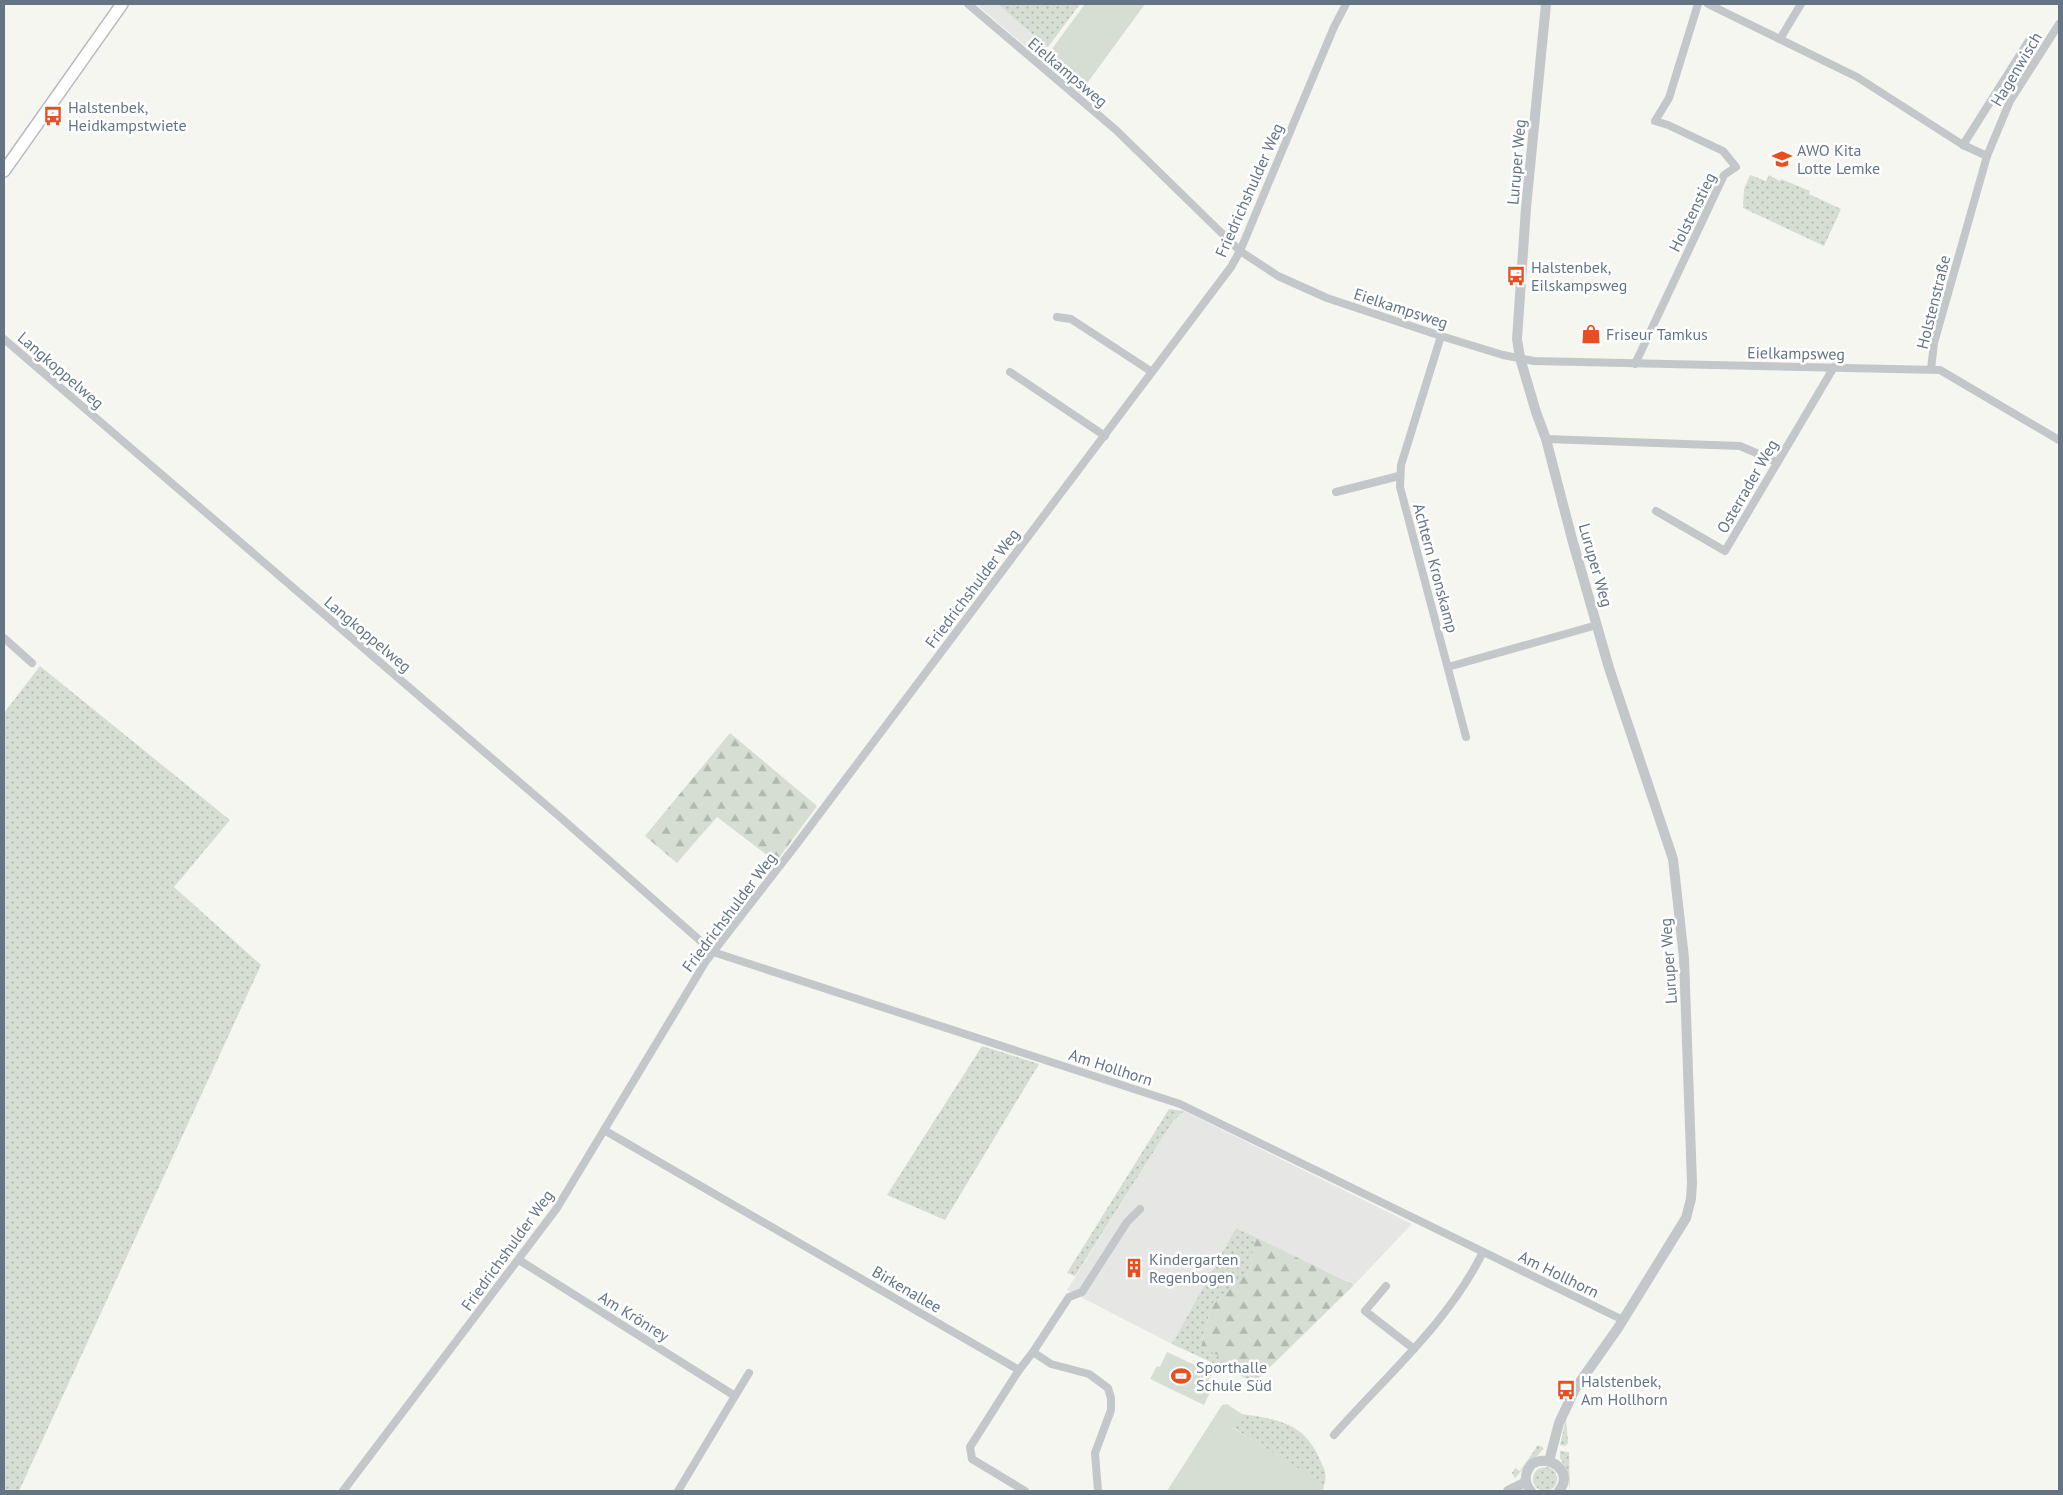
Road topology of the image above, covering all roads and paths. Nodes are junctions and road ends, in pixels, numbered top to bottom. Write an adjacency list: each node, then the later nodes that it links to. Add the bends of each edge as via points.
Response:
1 (122, 4): 13 (main road)
2 (968, 4): 14 (street, Eielkampsweg, via 1116,130)
3 (1346, 4): 14 (street, Friedrichshulder Weg)
4 (1546, 4): 18 (street, Luruper Weg, via 1517,321)
5 (1698, 4): 19 (street, Holstenstieg, via 1669,98 1655,121 1723,151 1736,167 1724,175)
6 (1708, 4): 9 (street)
7 (1801, 4): 9 (street)
8 (2059, 24): 12 (street, Hagenwisch, via 2010,101)
9 (1780, 39): 11 (street, via 1857,77)
10 (2030, 39): 11 (street)
11 (1962, 145): 12 (street)
12 (1987, 156): 21 (street, Holstenstraße, via 1934,343)
13 (4, 170)
14 (1240, 251): 16 (street, Eielkampsweg, via 1278,276 1327,298); 23 (street, Friedrichshulder Weg)
15 (1057, 318): 23 (street, via 1071,319)
16 (1442, 336): 18 (street, Eielkampsweg); 28 (street, Achtern Kronskamp)
17 (4, 339): 36 (street, Langkoppelweg)
18 (1520, 358): 19 (street, Eielkampsweg); 25 (street, Luruper Weg)
19 (1635, 364): 20 (street, Eielkampsweg)
20 (1834, 367): 21 (street, Eielkampsweg); 27 (street, Osterrader Weg)
21 (1931, 369): 26 (street, Holstenstraße, via 1948,373)
22 (1010, 372): 24 (street)
23 (1152, 372): 24 (street, Friedrichshulder Weg)
24 (1105, 436): 36 (street, Friedrichshulder Weg)
25 (1546, 439): 27 (street, via 1740,446); 31 (street, Luruper Weg)
26 (2059, 440)
27 (1777, 462): 30 (street, Osterrader Weg, via 1725,551)
28 (1400, 476): 29 (street); 34 (street, Achtern Kronskamp, via 1400,487)
29 (1336, 492)
30 (1656, 511)
31 (1597, 625): 34 (street); 42 (street, Luruper Weg, via 1673,859 1684,958 1688,1061 1690,1206 1680,1229)
32 (4, 638): 33 (street)
33 (32, 663)
34 (1448, 667): 35 (street, Achtern Kronskamp)
35 (1466, 737)
36 (713, 952): 37 (street, Friedrichshulder Weg); 39 (street, Am Hollhorn, via 1180,1104)
37 (604, 1130): 40 (street, Friedrichshulder Weg, via 558,1208); 45 (street, Birkenallee)
38 (1140, 1209): 44 (street, via 1127,1222 1082,1292 1069,1297)
39 (1484, 1252): 42 (street, Am Hollhorn); 43 (street, via 1445,1314)
40 (519, 1260): 47 (street, Am Krönrey); 51 (street, Friedrichshulder Weg)
41 (1386, 1286): 43 (street, via 1365,1311)
42 (1623, 1320): 49 (street, Luruper Weg, via 1568,1402)
43 (1414, 1349): 48 (street)
44 (1033, 1352): 45 (street); 54 (street, via 1051,1364 1089,1374 1108,1388 1111,1410 1095,1453)
45 (1019, 1370): 53 (street, via 970,1447 972,1459)
46 (749, 1373): 47 (street)
47 (735, 1396): 52 (street)
48 (1334, 1435)
49 (1549, 1461): 50 (street, via 1532,1464 1525,1476); 56 (street, via 1561,1468 1564,1474)
50 (1528, 1487): 55 (street)
51 (343, 1491)
52 (678, 1491)
53 (1025, 1491)
54 (1098, 1491)
55 (1508, 1491)
56 (1559, 1491)

